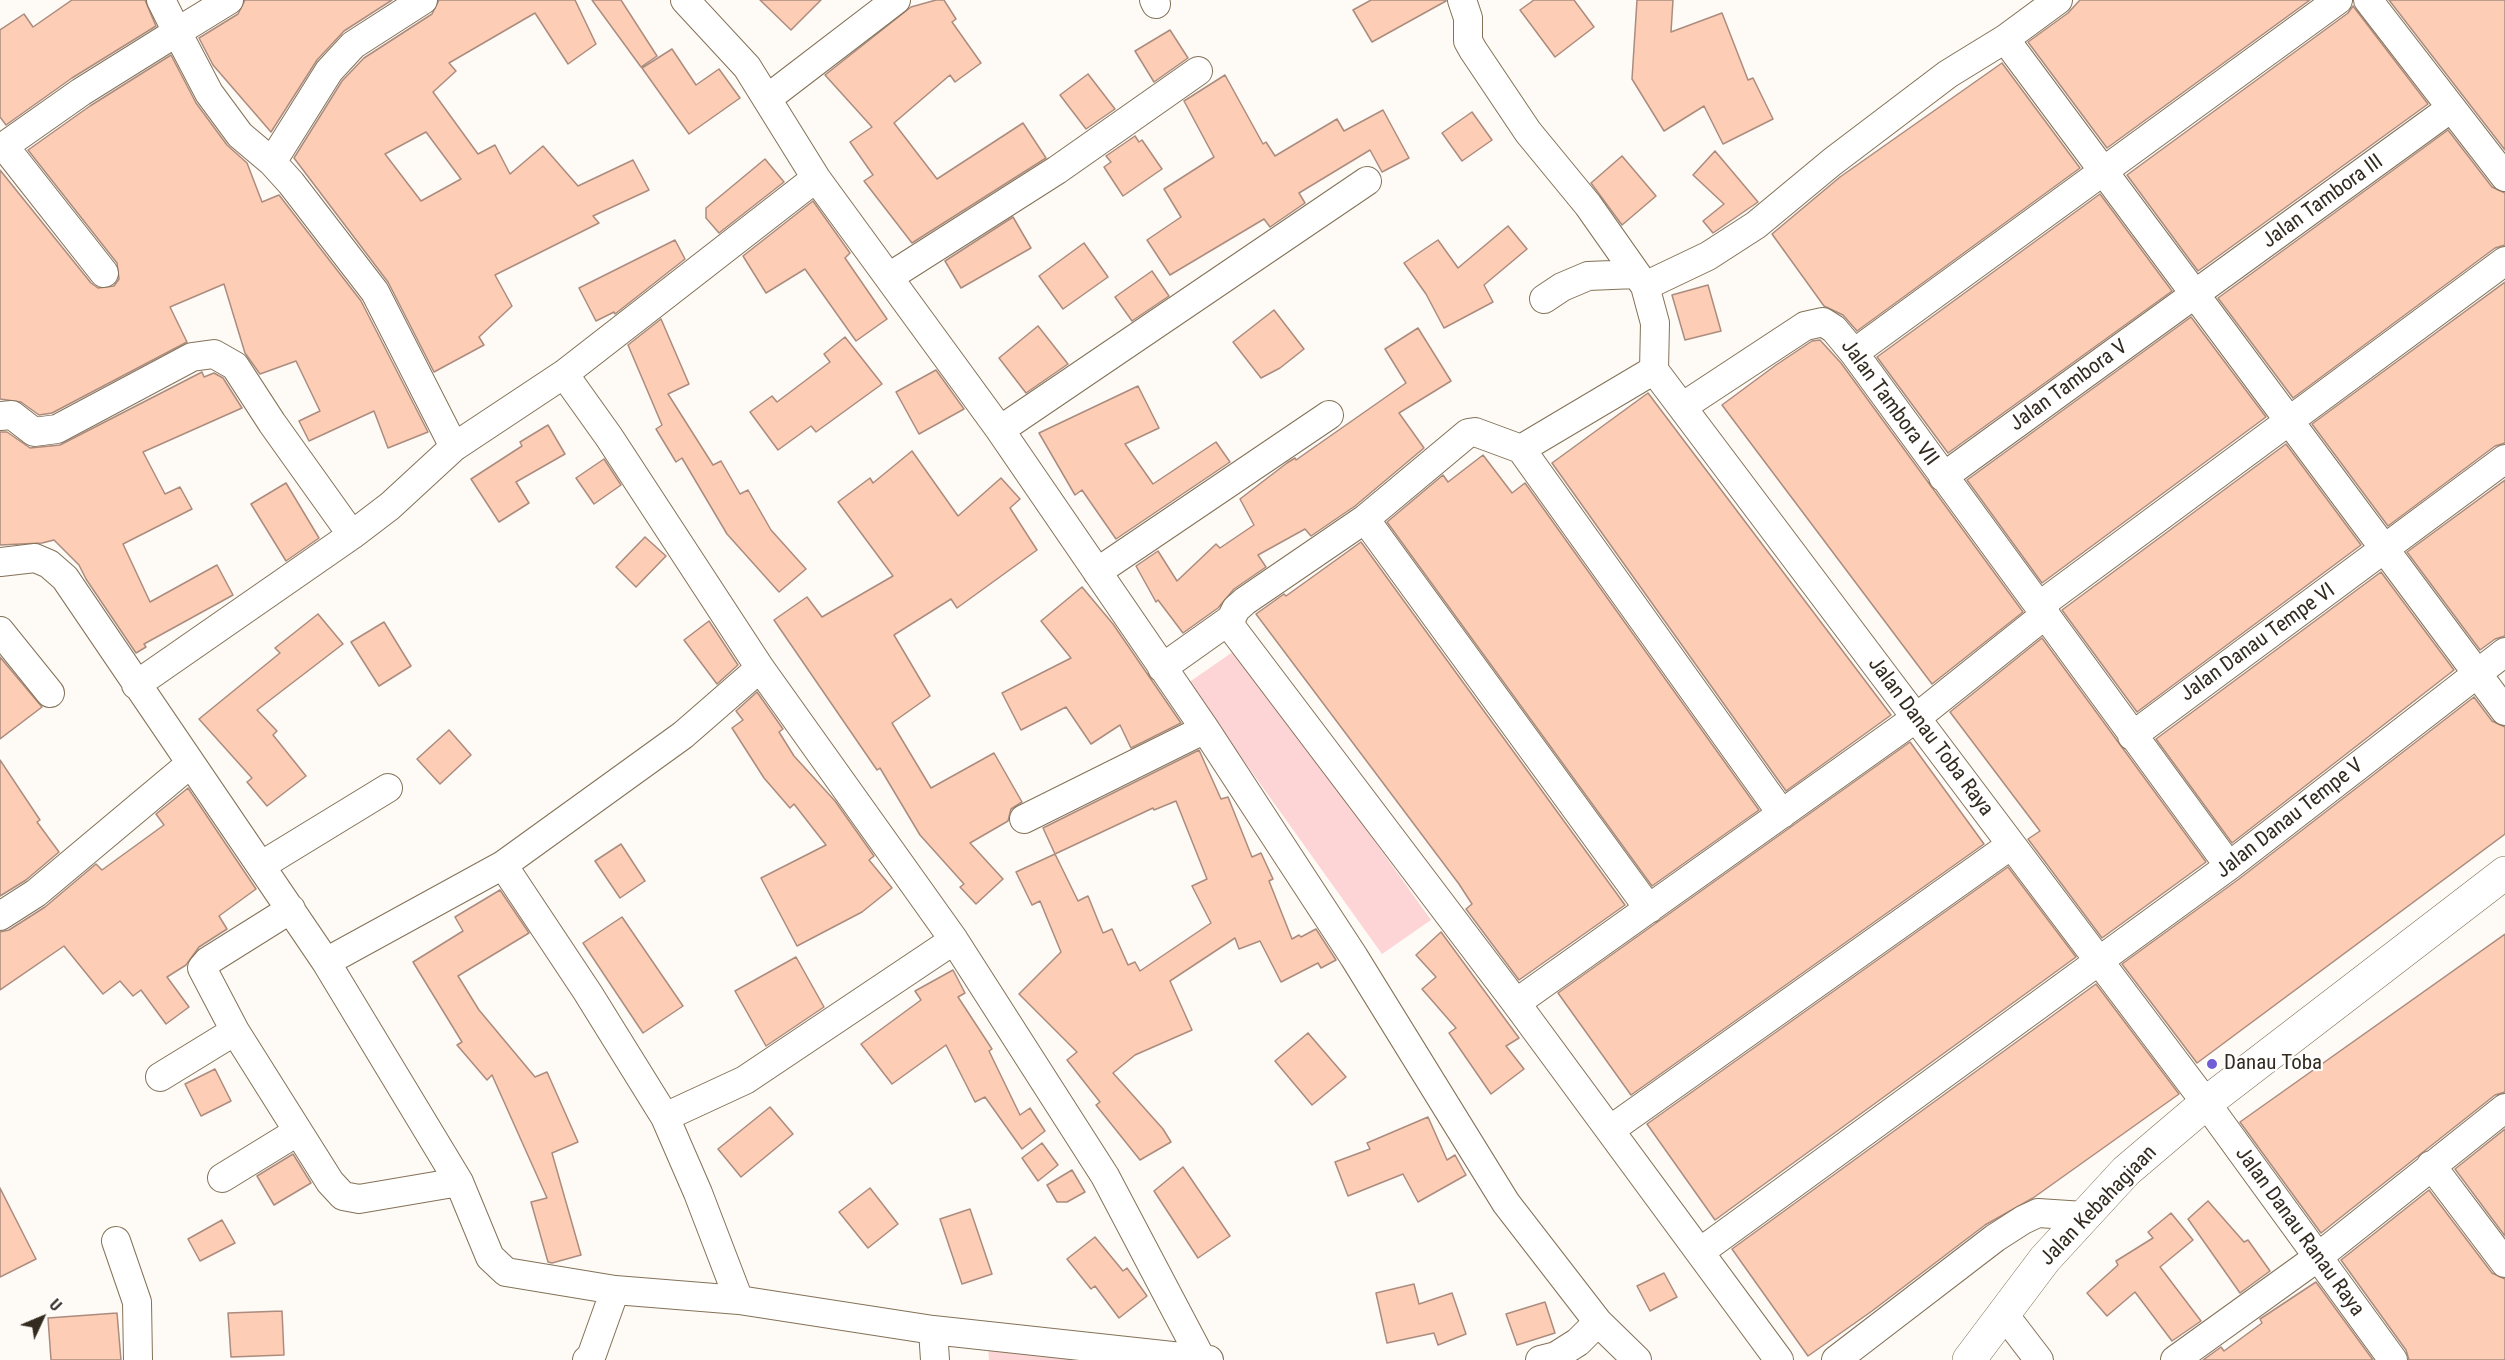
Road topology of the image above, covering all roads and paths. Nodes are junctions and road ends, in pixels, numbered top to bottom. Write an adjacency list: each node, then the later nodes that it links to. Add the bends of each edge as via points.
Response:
1 (160, 0): 10 (street)
2 (229, 0): 10 (street)
3 (423, 0): 16 (street, via 353,45 329,71)
4 (685, 0): 13 (street, via 747,66)
5 (896, 0): 13 (street)
6 (1462, 0): 24 (street, via 1473,50 1528,132)
7 (2058, 0): 11 (street)
8 (2338, 0): 17 (street)
9 (2368, 0): 14 (street)
10 (177, 32): 15 (street); 16 (street, via 209,93 240,135)
11 (2005, 39): 17 (street); 24 (street, via 1948,74 1756,225 1708,256)
12 (1198, 71): 23 (street, via 1057,170)
13 (768, 98): 19 (street)
14 (2451, 108): 18 (street); 25 (street, Jalan Tambora III)
15 (2, 147): 22 (street)
16 (272, 162): 35 (street, via 375,292)
17 (2104, 173): 25 (street); 27 (street)
18 (2505, 177)
19 (816, 178): 23 (street); 29 (street)
20 (1367, 181): 34 (street)
21 (2505, 261): 33 (street)
22 (104, 273)
23 (889, 277): 34 (street)
24 (1640, 280): 26 (street, via 1588,276); 28 (street, via 1655,323)
25 (2194, 296): 33 (street); 38 (street, Jalan Tambora V)
26 (1544, 299)
27 (1854, 353): 30 (street, Jalan Tambora VII, via 1823,322 1805,326); 38 (street, Jalan Tambora VII)
28 (1654, 370): 30 (street, Jalan Danau Toba Raya); 36 (street)
29 (564, 375): 35 (street); 48 (street, via 609,436)
30 (1682, 407): 54 (street, Jalan Danau Toba Raya)
31 (1329, 415): 43 (street)
32 (0, 416): 40 (street, via 12,415 34,432 57,429 192,357 214,354 235,366)
33 (2287, 420): 41 (street); 44 (street)
34 (1000, 430): 43 (street)
35 (454, 447): 40 (street)
36 (1521, 449): 39 (street, via 1468,433); 59 (street)
37 (2505, 459): 41 (street, Jalan Danau Tempe VI)
38 (1943, 477): 44 (street, Jalan Tambora VII)
39 (1365, 519): 45 (street, via 1245,601); 67 (street)
40 (352, 535): 51 (street)
41 (2384, 550): 50 (street); 56 (street, Jalan Danau Tempe VI)
42 (0, 562): 51 (street, via 35,558 50,564 65,578)
43 (1097, 572): 49 (street)
44 (2043, 610): 54 (street); 56 (street, Jalan Tambora VII)
45 (1231, 619): 49 (street); 72 (street, via 1236,634)
46 (0, 631): 52 (street)
47 (2505, 652): 50 (street, Jalan Danau Tempe V)
48 (760, 668): 63 (street, via 683,735); 69 (street)
49 (1162, 668): 55 (street)
50 (2478, 673): 53 (street); 64 (street, Jalan Danau Tempe V)
51 (135, 684): 57 (street)
52 (50, 693)
53 (2505, 711)
54 (1916, 718): 59 (street); 61 (street, Jalan Danau Toba Raya)
55 (1205, 729): 60 (street); 91 (street, via 1354,957 1506,1203)
56 (2132, 736): 64 (street, Jalan Tambora VII)
57 (190, 764): 62 (street); 68 (street, via 36,893)
58 (388, 788): 62 (street)
59 (1782, 814): 67 (street)
60 (1024, 819)
61 (2011, 845): 71 (street, Jalan Danau Toba Raya); 78 (street)
62 (262, 865): 66 (street)
63 (503, 865): 70 (street); 77 (street)
64 (2229, 866): 71 (street, Jalan Danau Tempe V)
65 (2505, 873): 75 (street, Jalan Kebahagiaan)
66 (291, 909): 70 (street); 73 (street, via 202,968)
67 (1649, 909): 72 (street)
68 (0, 915)
69 (954, 940): 77 (street, via 745,1080); 99 (street, via 1104,1176)
70 (326, 962): 82 (street)
71 (2099, 962): 75 (street, Jalan Danau Toba Raya); 85 (street, Jalan Danau Tempe V)
72 (1516, 1003): 78 (street)
73 (235, 1031): 74 (street); 79 (street)
74 (160, 1077)
75 (2206, 1103): 83 (street, Jalan Kebahagiaan, via 2126,1171); 86 (street, Jalan Danau Ranau Raya)
76 (2505, 1108): 80 (street)
77 (665, 1117): 89 (street)
78 (1610, 1130): 85 (street)
79 (297, 1132): 81 (street); 82 (street, via 343,1196 358,1199)
80 (2431, 1165): 86 (street); 87 (street)
81 (222, 1179)
82 (459, 1182): 88 (street, via 490,1257 506,1272)
83 (2084, 1216): 90 (street, Jalan Kebahagiaan); 103 (street, via 2038,1213 2023,1220)
84 (116, 1241): 96 (street, via 135,1295)
85 (1700, 1252): 95 (street)
86 (2318, 1257): 94 (street); 106 (street, Jalan Danau Ranau Raya)
87 (2505, 1263)
88 (615, 1290): 89 (street); 97 (street)
89 (739, 1300): 92 (street)
90 (2003, 1313): 104 (street, Jalan Kebahagiaan); 105 (street)
91 (1598, 1322): 101 (street, via 1578,1342 1556,1356); 102 (street)
92 (933, 1330): 93 (street); 98 (street)
93 (1128, 1355): 99 (street)
94 (2183, 1358)
95 (1777, 1359)
96 (138, 1360)
97 (587, 1360)
98 (935, 1360)
99 (1202, 1360): 100 (street)
100 (1209, 1360)
101 (1540, 1360)
102 (1637, 1360)
103 (1836, 1360)
104 (1969, 1360)
105 (2039, 1360)
106 (2393, 1360)

